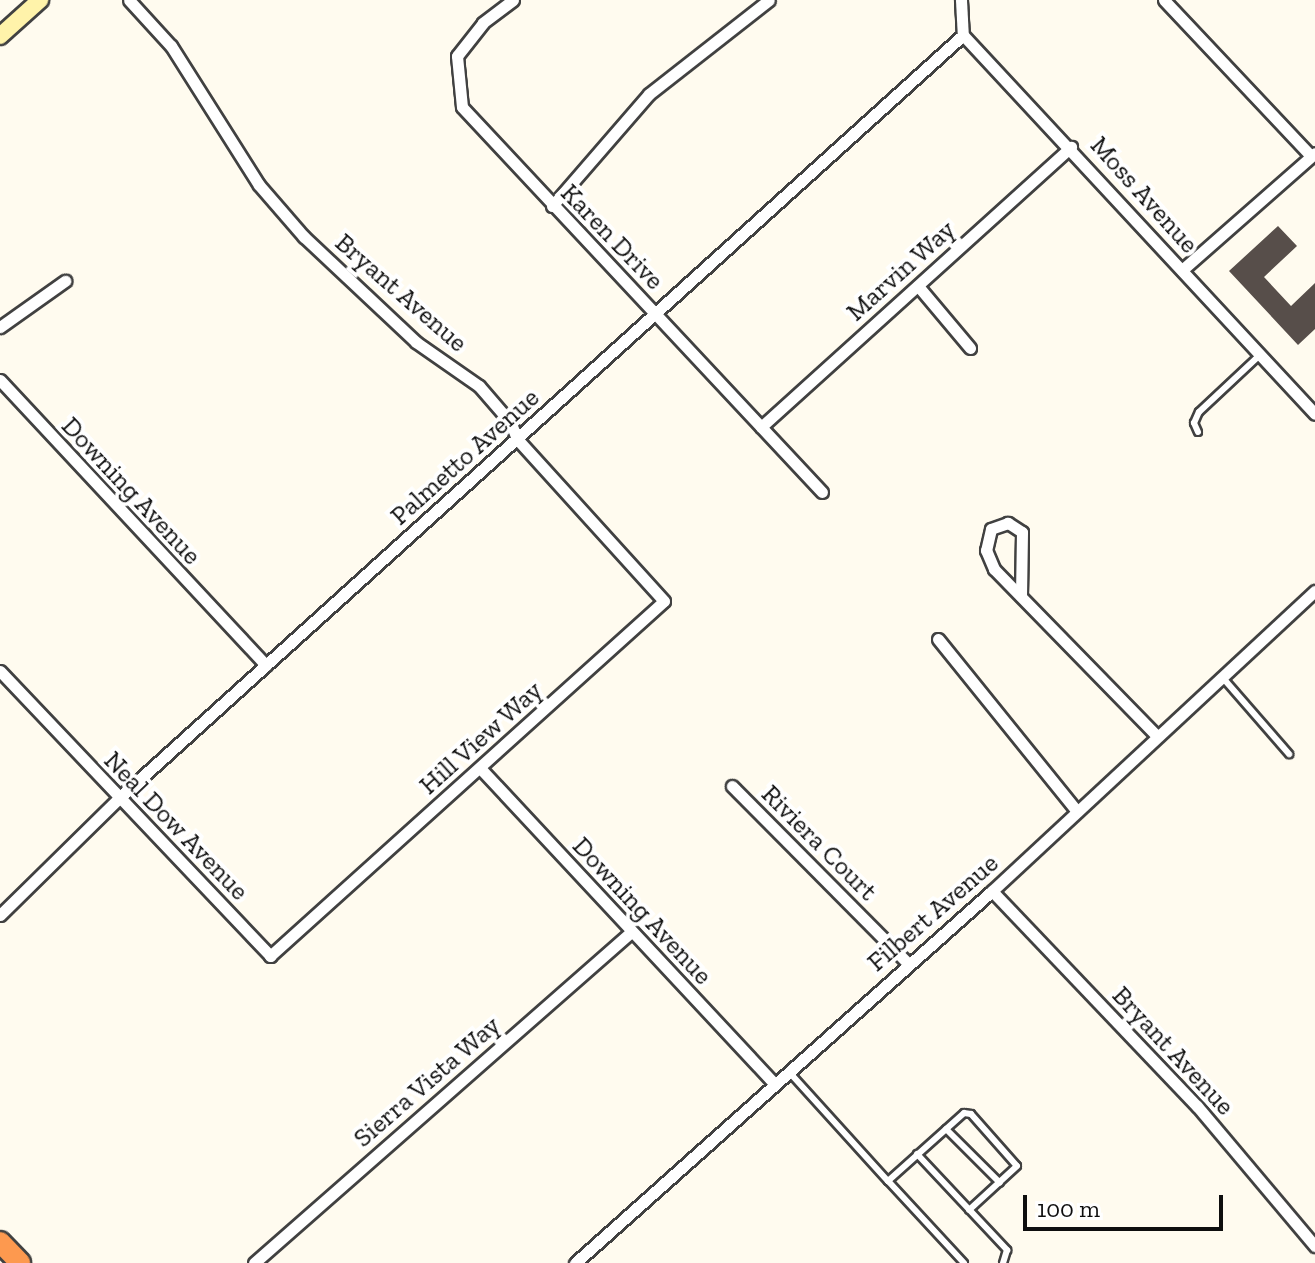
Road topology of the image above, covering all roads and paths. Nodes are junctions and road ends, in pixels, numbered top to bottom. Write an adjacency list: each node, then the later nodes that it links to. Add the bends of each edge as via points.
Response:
1 (129, 0): 23 (street, Bryant Avenue, via 171,46 259,185 304,237 416,342 479,386 511,423)
2 (513, 0): 11 (street, Karen Drive, via 483,23 457,56 458,95 473,123)
3 (769, 0): 11 (street, via 649,94)
4 (961, 0): 7 (street)
5 (1164, 0): 10 (street)
6 (37, 1): 8 (street)
7 (963, 35): 9 (street, Moss Avenue); 15 (street, Palmetto Avenue)
8 (0, 36)
9 (1071, 147): 12 (street, Moss Avenue); 14 (street, Marvin Way)
10 (1313, 154): 12 (street)
11 (552, 206): 15 (street, Karen Drive)
12 (1182, 270): 18 (street, Moss Avenue)
13 (65, 281): 16 (street)
14 (918, 286): 17 (street); 21 (street, Marvin Way)
15 (656, 316): 21 (street, Karen Drive); 23 (street, Palmetto Avenue)
16 (0, 327)
17 (970, 348)
18 (1260, 355): 20 (street, Moss Avenue); 22 (lane, via 1199,412 1194,423)
19 (0, 380): 29 (street, Downing Avenue)
20 (1315, 414)
21 (761, 427): 24 (street, Karen Drive)
22 (1198, 432)
23 (517, 439): 27 (street, Bryant Avenue); 29 (street, Palmetto Avenue)
24 (822, 492)
25 (1315, 591): 31 (street, Filbert Avenue)
26 (1021, 596): 26 (street, via 1022,532 1008,523 991,529 986,550 994,569); 32 (street)
27 (664, 601): 34 (street, Hill View Way)
28 (938, 639): 37 (street)
29 (266, 665): 36 (street, Palmetto Avenue)
30 (0, 671): 36 (street, Neal Dow Avenue)
31 (1220, 675): 32 (street, Filbert Avenue); 33 (lane)
32 (1157, 736): 37 (street, Filbert Avenue)
33 (1289, 754)
34 (480, 768): 39 (street, Hill View Way); 41 (street, Downing Avenue)
35 (732, 786): 42 (street, Riviera Court)
36 (120, 797): 39 (street, Neal Dow Avenue, via 270,956); 40 (street, Palmetto Avenue)
37 (1077, 811): 38 (street, Filbert Avenue)
38 (992, 891): 42 (street, Filbert Avenue); 51 (street, Bryant Avenue, via 1197,1106)
39 (327, 908)
40 (0, 915)
41 (630, 933): 44 (street, Downing Avenue); 53 (street, Sierra Vista Way)
42 (909, 964): 43 (street, Filbert Avenue)
43 (787, 1070): 44 (street, Filbert Avenue); 47 (lane)
44 (773, 1082): 54 (street, Filbert Avenue)
45 (946, 1129): 46 (lane); 48 (lane); 48 (lane, via 964,1113 971,1114 1016,1160 1017,1166)
46 (917, 1154): 47 (lane); 49 (lane)
47 (888, 1181): 55 (lane)
48 (1000, 1183): 49 (lane)
49 (969, 1210): 56 (lane, via 1007,1250)
50 (0, 1242): 52 (highway)
51 (1315, 1246)
52 (20, 1263)
53 (254, 1263)
54 (575, 1263)
55 (964, 1263)
56 (1003, 1263)

